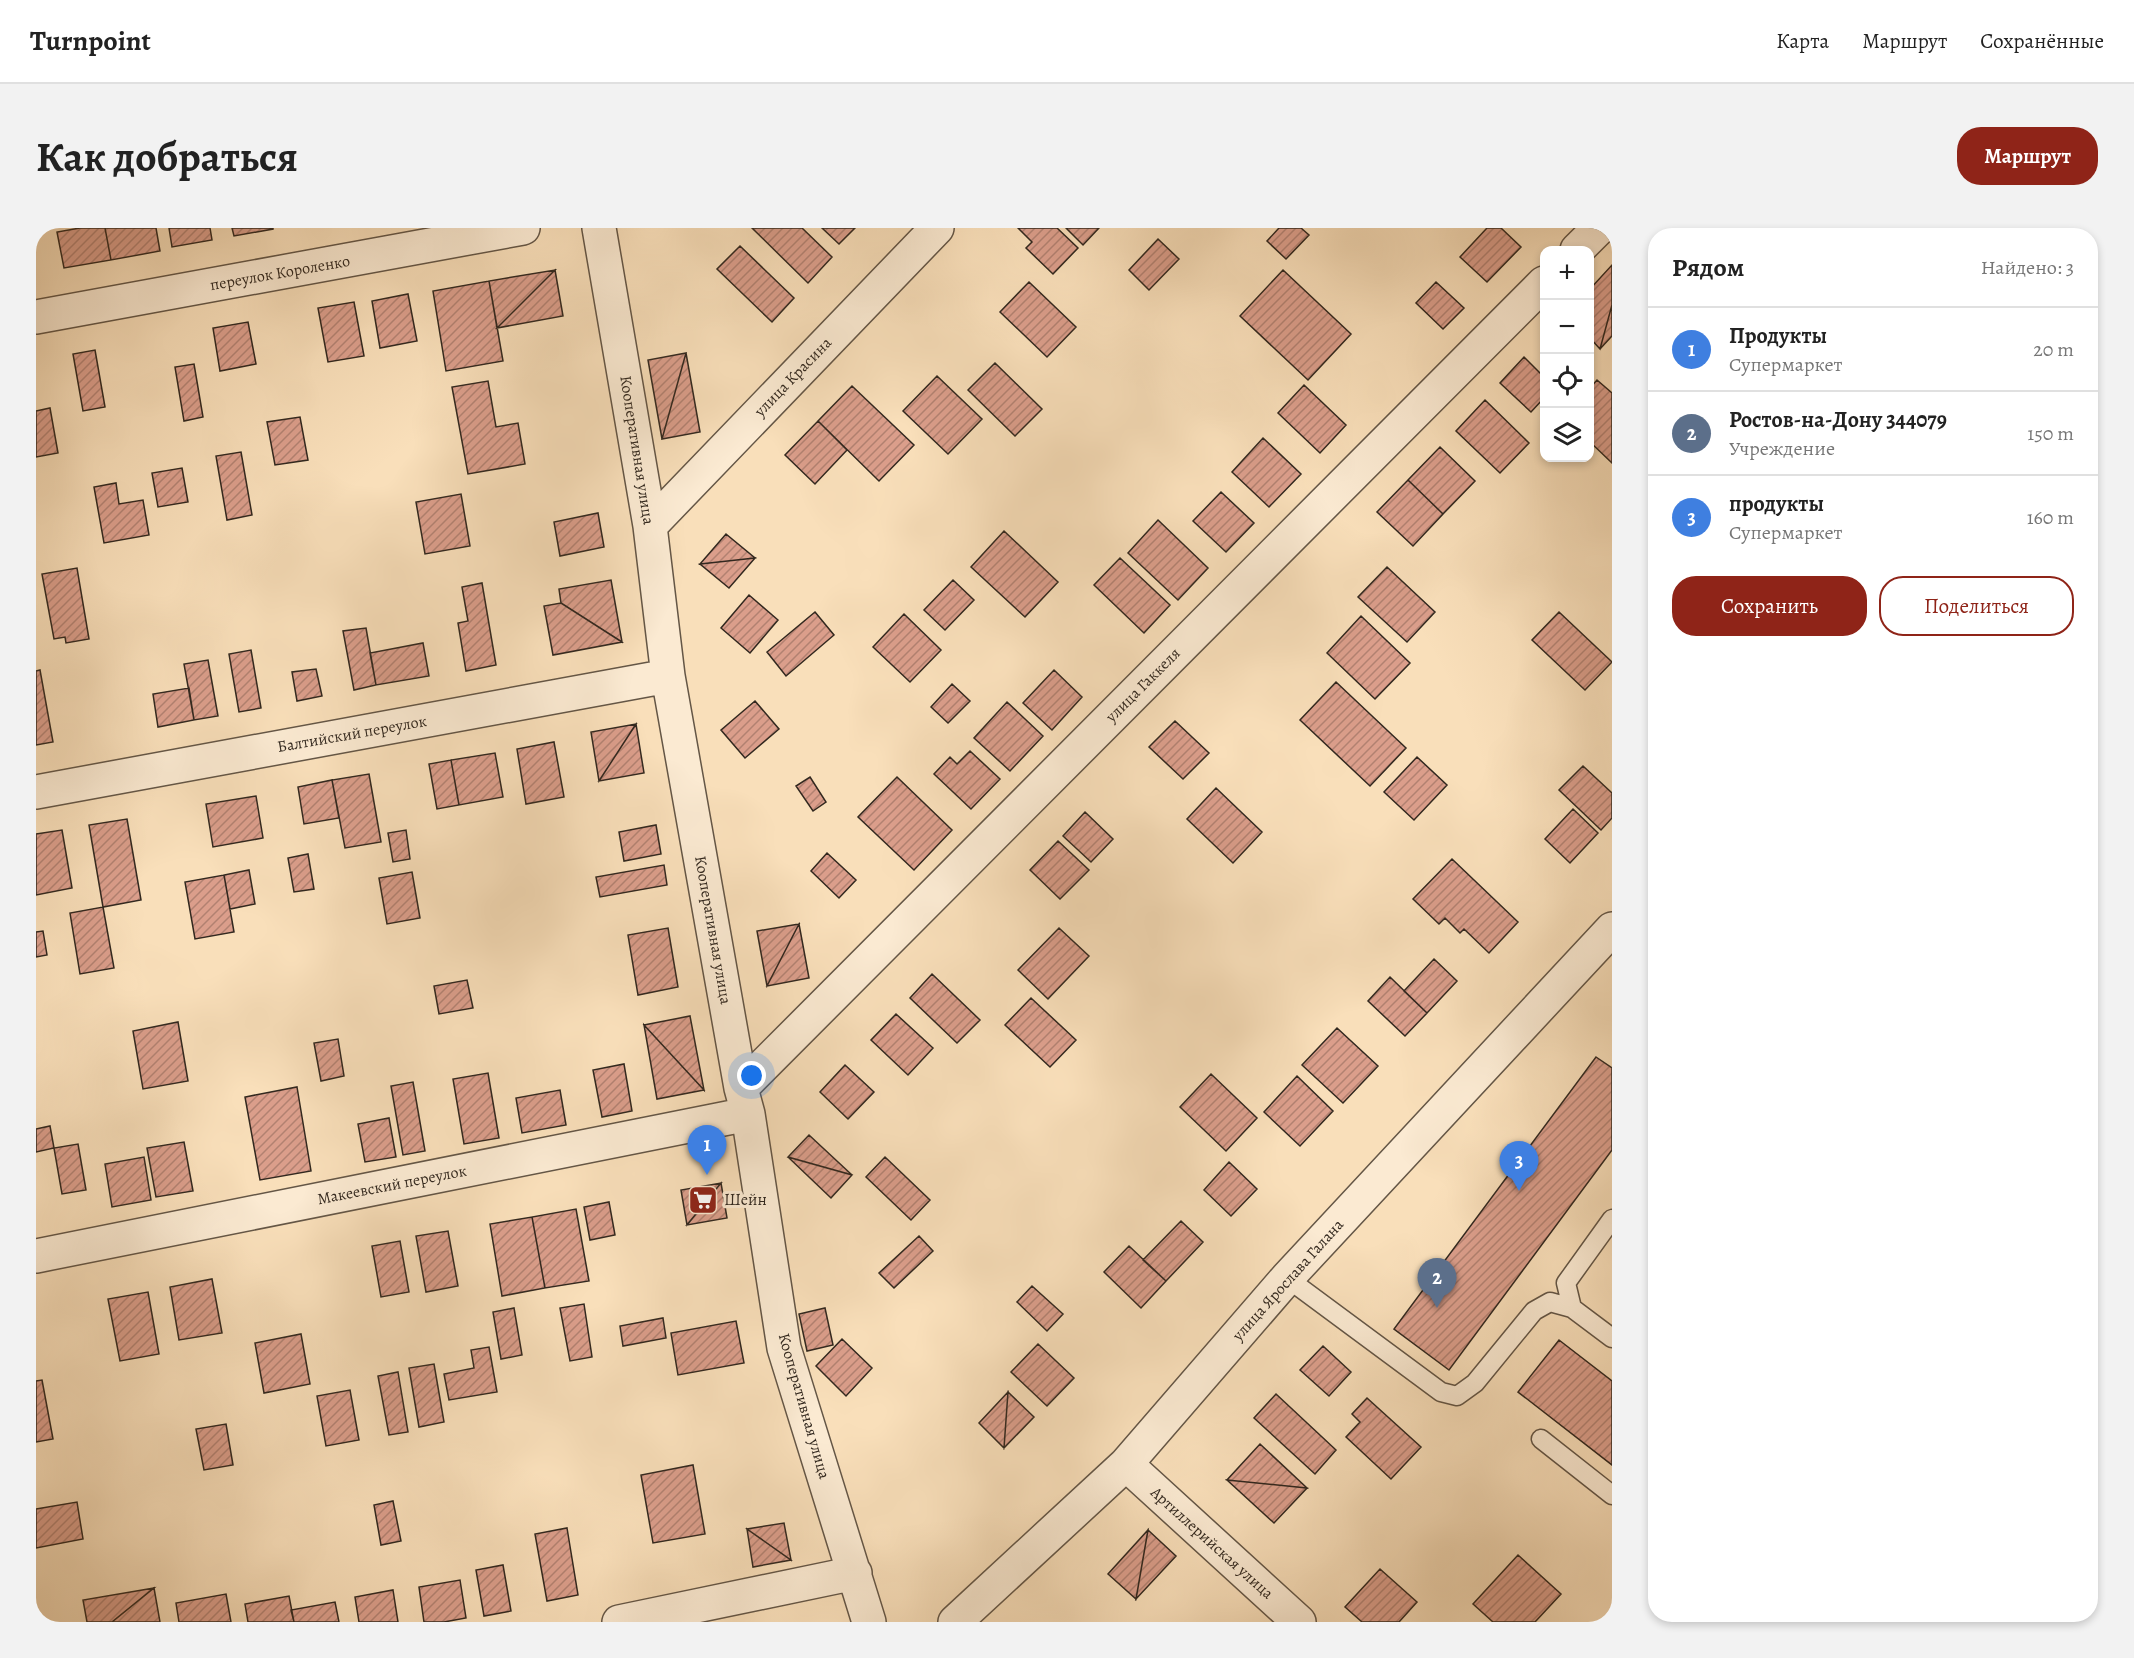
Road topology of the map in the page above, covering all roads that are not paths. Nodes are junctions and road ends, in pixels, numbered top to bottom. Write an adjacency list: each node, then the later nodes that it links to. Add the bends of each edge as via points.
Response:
1 (523, 228): 7 (street, переулок Короленко)
2 (599, 228): 8 (street, Кооперативная улица)
3 (937, 228): 8 (street, улица Красина)
4 (1599, 228): 5 (street)
5 (1581, 246)
6 (1540, 288): 12 (street, улица Гаккеля)
7 (36, 317)
8 (650, 526): 9 (street, Кооперативная улица)
9 (668, 676): 10 (street, Балтийский переулок); 12 (street, Кооперативная улица)
10 (36, 792)
11 (1612, 929): 15 (street, улица Ярослава Галана)
12 (745, 1101): 14 (street, Макеевский переулок); 21 (street, Кооперативная улица, via 784,1348)
13 (1612, 1220): 16 (lane, via 1566,1283)
14 (36, 1256)
15 (1287, 1278): 16 (lane, via 1441,1392 1458,1396 1475,1383 1534,1311 1550,1302); 19 (street, улица Ярослава Галана)
16 (1572, 1308): 17 (lane)
17 (1612, 1338)
18 (1541, 1439): 20 (lane)
19 (1126, 1464): 24 (street, улица Ярослава Галана); 25 (street, Артиллерийская улица)
20 (1612, 1496)
21 (855, 1573): 22 (street); 23 (street, Кооперативная улица)
22 (619, 1622)
23 (869, 1622)
24 (955, 1622)
25 (1299, 1622)

